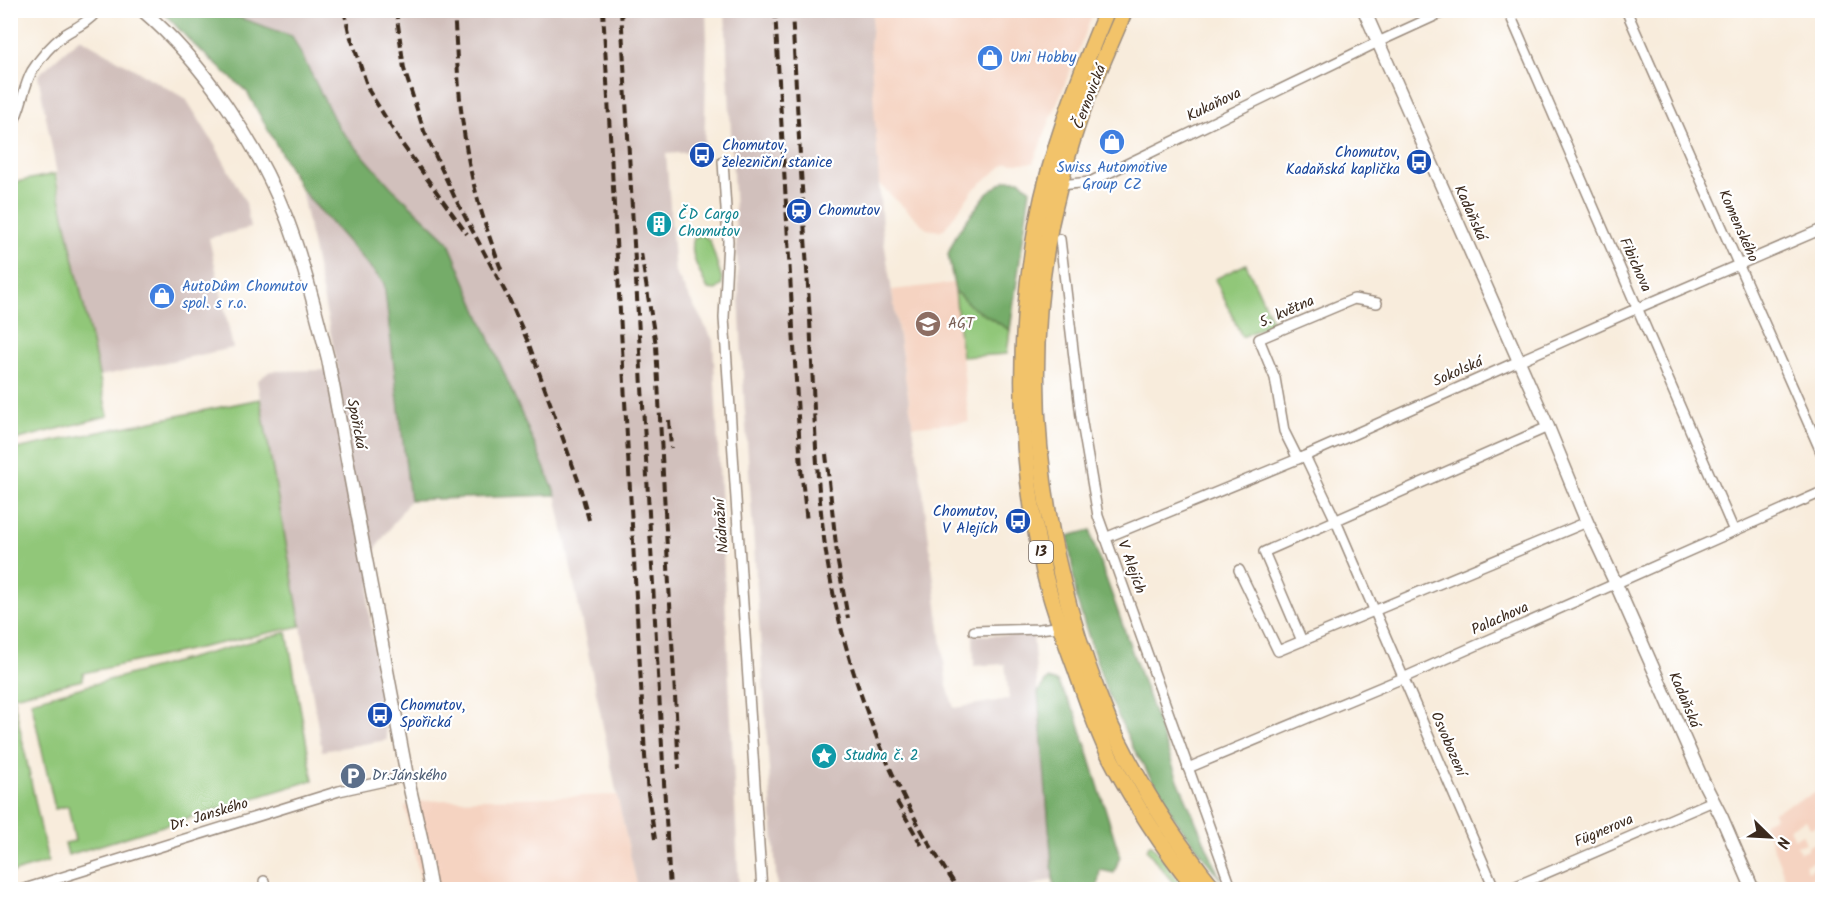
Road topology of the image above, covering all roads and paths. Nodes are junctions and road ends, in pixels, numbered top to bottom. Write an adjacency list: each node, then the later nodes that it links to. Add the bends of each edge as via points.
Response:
1 (98, 10): 10 (street, via 42,57)
2 (142, 10): 35 (street, Spořická, via 192,62 230,112 265,171 288,221 328,359)
3 (1107, 10): 12 (highway, Černovická / 13, via 1071,100)
4 (1125, 10): 12 (highway, Černovická / 13)
5 (1364, 10): 9 (street, Kadaňská)
6 (1448, 10): 9 (street, Kukaňova)
7 (1508, 10): 17 (street, Fibichova)
8 (1626, 10): 15 (street, Komenského)
9 (1378, 42): 12 (street, Kukaňova, via 1090,182); 18 (street, Kadaňská)
10 (10, 128)
11 (723, 161): 39 (street, Nádražní, via 728,241 724,318)
12 (1054, 183): 30 (highway, 13, via 1038,222 1029,270 1022,402 1030,499 1045,573)
13 (1822, 229): 15 (street, Sokolská)
14 (1060, 239): 26 (street, V Alejích, via 1081,417)
15 (1739, 266): 17 (street, Sokolská); 20 (street, Komenského)
16 (1377, 303): 21 (street, 5. května, via 1353,299 1259,339 1275,378 1284,431)
17 (1638, 308): 18 (street, Sokolská); 25 (street, Fibichova)
18 (1519, 362): 19 (street, Kadaňská); 21 (street, Sokolská)
19 (1548, 427): 23 (street); 24 (street, Kadaňská)
20 (1822, 454)
21 (1302, 458): 23 (street, Osvobození); 26 (street, Sokolská)
22 (1822, 492): 25 (street, Palachova)
23 (1335, 519): 29 (street, Osvobození); 32 (street, via 1264,552)
24 (1587, 522): 28 (street, Kadaňská); 29 (street)
25 (1734, 531): 28 (street, Palachova)
26 (1105, 538): 34 (street, V Alejích)
27 (1239, 570): 32 (street, via 1278,651)
28 (1616, 584): 33 (street, Palachova); 36 (street, Kadaňská)
29 (1374, 610): 32 (street); 33 (street, Osvobození)
30 (1067, 625): 31 (street); 40 (highway, 13, via 1096,727 1110,757 1154,832); 41 (highway, 13, via 1108,721 1147,794)
31 (974, 631)
32 (1302, 641)
33 (1403, 678): 34 (street, Palachova); 43 (street, Osvobození)
34 (1188, 768): 42 (street, V Alejích)
35 (407, 776): 37 (street, Dr. Janského, via 339,791); 38 (street, Spořická)
36 (1713, 801): 44 (street, Fügnerova); 45 (street, Kadaňská)
37 (21, 890)
38 (431, 890)
39 (762, 890)
40 (1197, 890)
41 (1215, 890)
42 (1232, 890)
43 (1495, 890)
44 (1507, 890)
45 (1753, 890)

